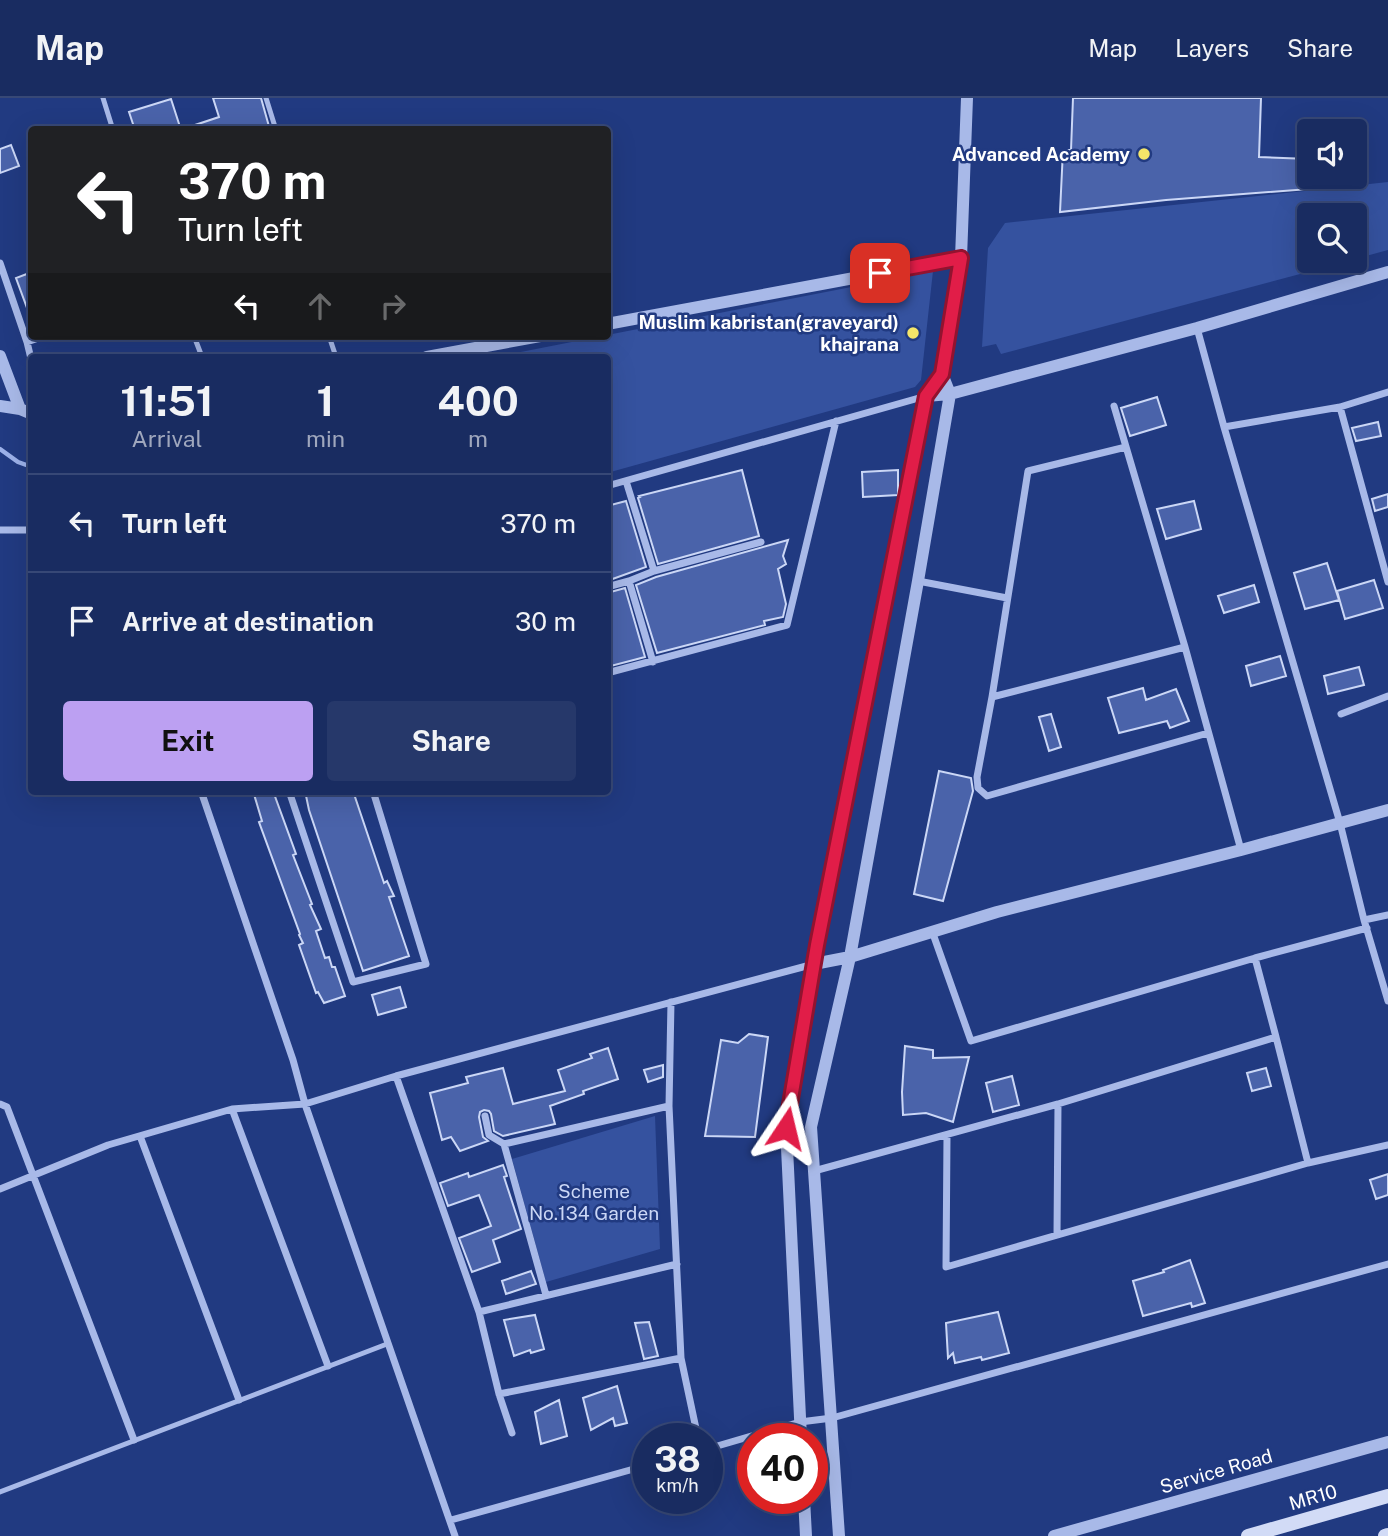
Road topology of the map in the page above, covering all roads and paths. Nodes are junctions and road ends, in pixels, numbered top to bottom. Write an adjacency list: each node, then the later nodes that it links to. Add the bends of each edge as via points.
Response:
1 (103, 98): 4 (lane)
2 (266, 98): 5 (lane)
3 (967, 98): 6 (street)
4 (112, 126)
5 (275, 126)
6 (961, 258): 9 (street); 17 (street)
7 (0, 263): 13 (street)
8 (1388, 272): 10 (street)
9 (611, 323)
10 (1197, 328): 19 (street); 26 (street)
11 (33, 340): 13 (street)
12 (518, 340): 15 (street)
13 (27, 342): 14 (street)
14 (30, 354)
15 (443, 354)
16 (0, 356): 24 (street)
17 (942, 374): 19 (street); 20 (street)
18 (1388, 392): 23 (street)
19 (950, 394): 20 (street); 35 (street)
20 (926, 396): 25 (street); 57 (street)
21 (0, 405): 24 (street)
22 (1114, 406): 27 (street)
23 (1340, 407): 26 (street); 36 (street)
24 (26, 412)
25 (836, 421): 28 (street); 40 (street, via 787,625)
26 (1224, 427): 50 (street)
27 (1126, 447): 38 (street, via 1028,471); 39 (street)
28 (626, 481): 29 (street); 33 (street)
29 (611, 485)
30 (0, 530): 31 (street)
31 (28, 530)
32 (761, 542): 33 (street)
33 (654, 571): 34 (street)
34 (629, 581): 37 (street); 40 (street)
35 (918, 581): 38 (street); 55 (street)
36 (1388, 582)
37 (611, 586)
38 (1007, 598): 43 (street)
39 (1185, 647): 43 (street); 45 (street)
40 (653, 662): 41 (street)
41 (611, 672)
42 (1388, 696): 44 (street)
43 (992, 697): 45 (street, via 977,777 978,789 987,796)
44 (1341, 715)
45 (1208, 733): 51 (street)
46 (202, 795): 63 (street)
47 (290, 795): 48 (street, via 353,982 426,964)
48 (374, 795)
49 (1388, 810): 50 (street)
50 (1340, 823): 51 (street); 53 (street)
51 (1241, 850): 54 (street)
52 (1388, 915): 53 (street)
53 (1365, 924): 56 (street); 58 (street)
54 (932, 931): 55 (street); 56 (street, via 971,1041)
55 (850, 957): 57 (street); 73 (street, via 811,1127)
56 (1255, 958): 60 (street)
57 (814, 964): 59 (street); 87 (street, via 786,1128)
58 (1388, 1000)
59 (671, 1002): 61 (street); 65 (street)
60 (1276, 1037): 64 (street); 72 (street)
61 (396, 1076): 63 (street); 80 (street)
62 (0, 1104): 74 (street, via 6,1107)
63 (305, 1104): 66 (street); 81 (street)
64 (1058, 1104): 69 (street); 76 (street)
65 (669, 1106): 70 (street); 77 (street)
66 (232, 1110): 68 (street); 83 (street)
67 (485, 1116): 70 (street, via 489,1135)
68 (140, 1136): 74 (street); 85 (street)
69 (947, 1136): 73 (street); 76 (street, via 946,1267)
70 (504, 1144): 79 (street)
71 (1388, 1145): 72 (street)
72 (1308, 1163): 76 (street)
73 (814, 1171): 86 (street)
74 (33, 1175): 75 (street); 90 (street)
75 (0, 1189)
76 (1057, 1235)
77 (677, 1264): 79 (street); 82 (street)
78 (1388, 1264): 86 (street)
79 (546, 1295): 80 (street)
80 (479, 1312): 84 (street)
81 (387, 1343): 83 (lane); 97 (street)
82 (681, 1358): 84 (street); 88 (street)
83 (328, 1366): 85 (lane)
84 (499, 1394): 89 (street)
85 (239, 1400): 90 (lane)
86 (832, 1418): 87 (street); 100 (street)
87 (800, 1422): 92 (street)
88 (695, 1423)
89 (512, 1433)
90 (134, 1440): 94 (lane)
91 (1388, 1442): 101 (street, Service Road)
92 (723, 1444)
93 (632, 1469): 97 (street)
94 (0, 1492)
95 (1388, 1496): 102 (main road, MR10 / MR10)
96 (805, 1514): 99 (street)
97 (451, 1520): 98 (street)
98 (455, 1536)
99 (806, 1536)
100 (839, 1536)
101 (1054, 1536)
102 (1248, 1536)

